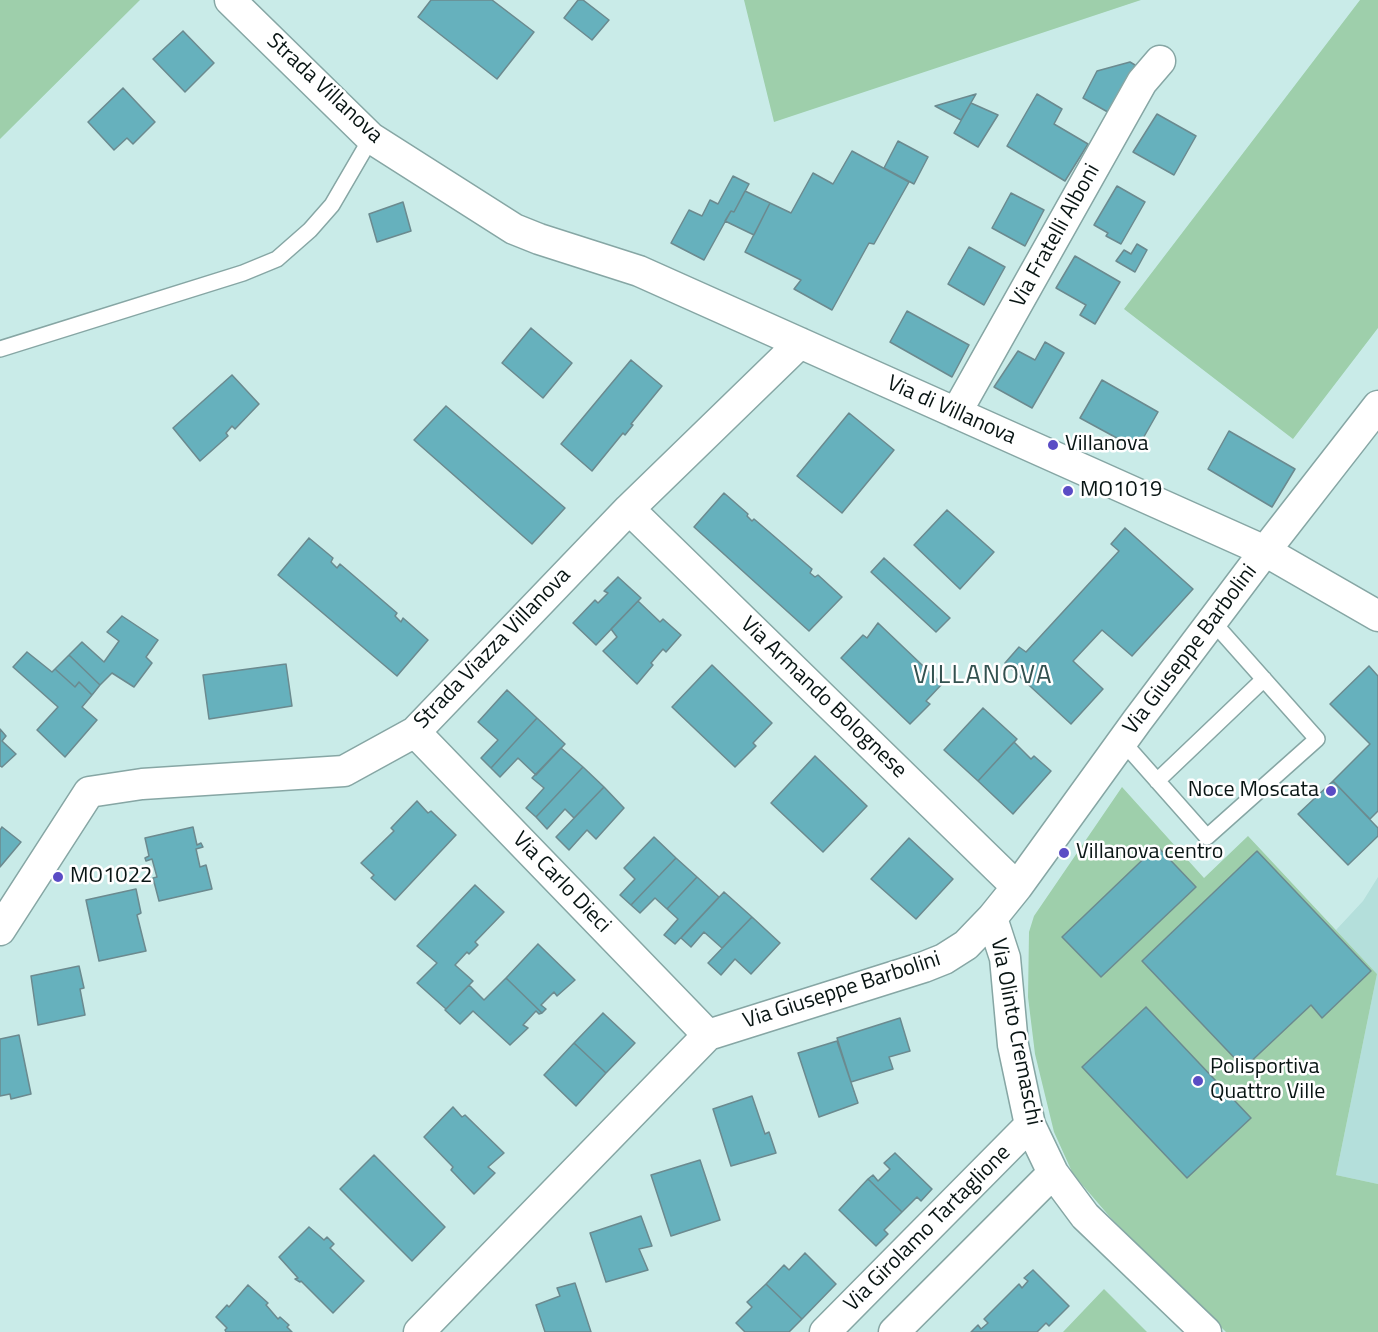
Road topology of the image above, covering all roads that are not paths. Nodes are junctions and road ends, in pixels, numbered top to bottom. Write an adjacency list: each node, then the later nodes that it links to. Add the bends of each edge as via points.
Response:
1 (230, 0): 3 (street, Strada Villanova)
2 (1160, 61): 8 (street, Via Fratelli Alboni, via 1142,82)
3 (371, 138): 4 (street, Strada Villanova); 6 (lane, via 332,205 278,259)
4 (514, 229): 5 (street, Via di Villanova, via 639,271)
5 (800, 343): 8 (street, Via di Villanova); 9 (street, Strada Viazza Villanova)
6 (0, 349)
7 (1378, 406): 10 (street, Via Giuseppe Barbolini)
8 (956, 413): 10 (street, Via di Villanova)
9 (629, 509): 14 (street, Strada Viazza Villanova); 17 (street, Via Armando Bolognese)
10 (1265, 551): 11 (street, Via di Villanova); 12 (street, Via Giuseppe Barbolini)
11 (1378, 616)
12 (1213, 622): 13 (lane); 15 (street, Via Giuseppe Barbolini)
13 (1264, 679): 16 (lane); 16 (lane, via 1317,739 1207,837)
14 (415, 732): 19 (street, Strada Viazza Villanova, via 344,771 142,784 89,792); 20 (street, Via Carlo Dieci)
15 (1122, 741): 16 (lane); 17 (street, Via Giuseppe Barbolini)
16 (1157, 781)
17 (1017, 887): 18 (street, Via Giuseppe Barbolini)
18 (992, 918): 20 (street, Via Giuseppe Barbolini, via 966,945 944,959); 21 (street, Via Olinto Cremaschi, via 1005,958 1013,1045)
19 (0, 930)
20 (708, 1035): 23 (street, Via Giuseppe Barbolini)
21 (1030, 1125): 22 (street, Via Olinto Cremaschi); 24 (street, Via Girolamo Tartaglione)
22 (1053, 1173): 25 (street); 26 (street, Via Olinto Cremaschi, via 1085,1216)
23 (419, 1332)
24 (825, 1332)
25 (894, 1332)
26 (1206, 1332)

